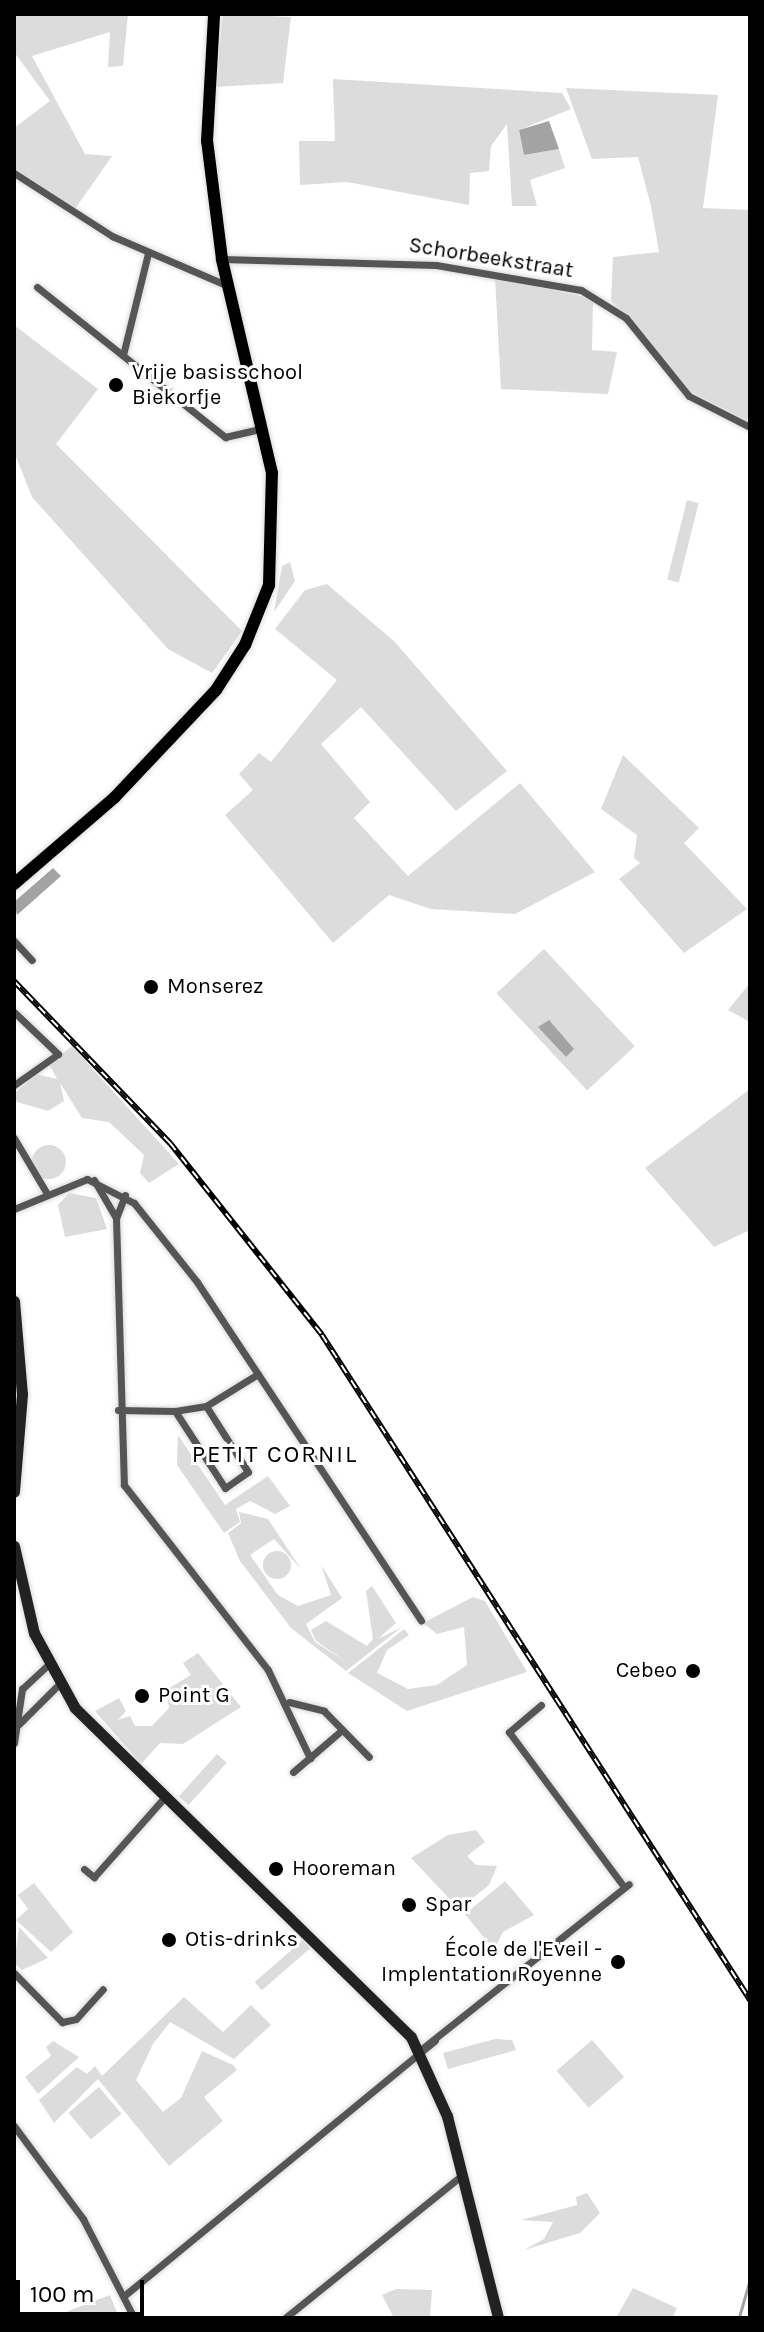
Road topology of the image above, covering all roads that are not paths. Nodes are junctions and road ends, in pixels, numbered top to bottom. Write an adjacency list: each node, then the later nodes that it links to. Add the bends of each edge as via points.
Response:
1 (214, 14): 4 (main road, via 207,141)
2 (14, 173): 3 (street)
3 (148, 253): 5 (street); 7 (street)
4 (222, 259): 5 (main road); 8 (street, Schorbeekstraat, via 436,265 581,290 626,318 689,396)
5 (228, 286): 9 (main road)
6 (37, 287): 7 (street)
7 (123, 355): 9 (street, via 225,437)
8 (750, 427)
9 (263, 428): 10 (main road, via 275,545 269,585 245,645 168,744)
10 (14, 884)
11 (14, 941): 12 (street)
12 (32, 960)
13 (14, 1012): 14 (street, via 58,1054)
14 (14, 1085)
15 (14, 1138): 17 (street)
16 (94, 1180): 17 (street); 18 (street); 20 (street)
17 (46, 1192): 19 (street)
18 (125, 1195): 20 (street); 22 (street, via 197,1282)
19 (14, 1209)
20 (116, 1218): 24 (street)
21 (14, 1301): 26 (main road, via 22,1394)
22 (258, 1374): 23 (street); 28 (street)
23 (206, 1406): 25 (street); 25 (street, via 248,1472 225,1488)
24 (118, 1410): 25 (street); 31 (street, via 124,1485)
25 (175, 1411)
26 (14, 1492)
27 (14, 1546): 29 (main road, via 34,1633)
28 (421, 1621)
29 (49, 1664): 30 (main road); 33 (street, via 22,1689)
30 (59, 1684): 33 (street); 39 (main road, via 85,1720)
31 (289, 1702): 34 (street, via 324,1711); 37 (street, via 288,1719)
32 (541, 1705): 43 (street, via 509,1732 626,1884)
33 (19, 1724): 35 (street)
34 (342, 1730): 36 (street); 37 (street)
35 (14, 1743)
36 (369, 1757)
37 (310, 1758): 38 (street)
38 (293, 1772)
39 (164, 1798): 40 (street, via 94,1877); 43 (main road, via 361,1982)
40 (84, 1869)
41 (14, 1973): 42 (street, via 62,2022 76,2019)
42 (103, 1989)
43 (419, 2051): 45 (main road); 46 (street)
44 (14, 2126): 46 (street, via 65,2190)
45 (462, 2175): 48 (street); 49 (main road)
46 (125, 2295): 47 (street)
47 (134, 2318)
48 (285, 2318)
49 (498, 2318)

